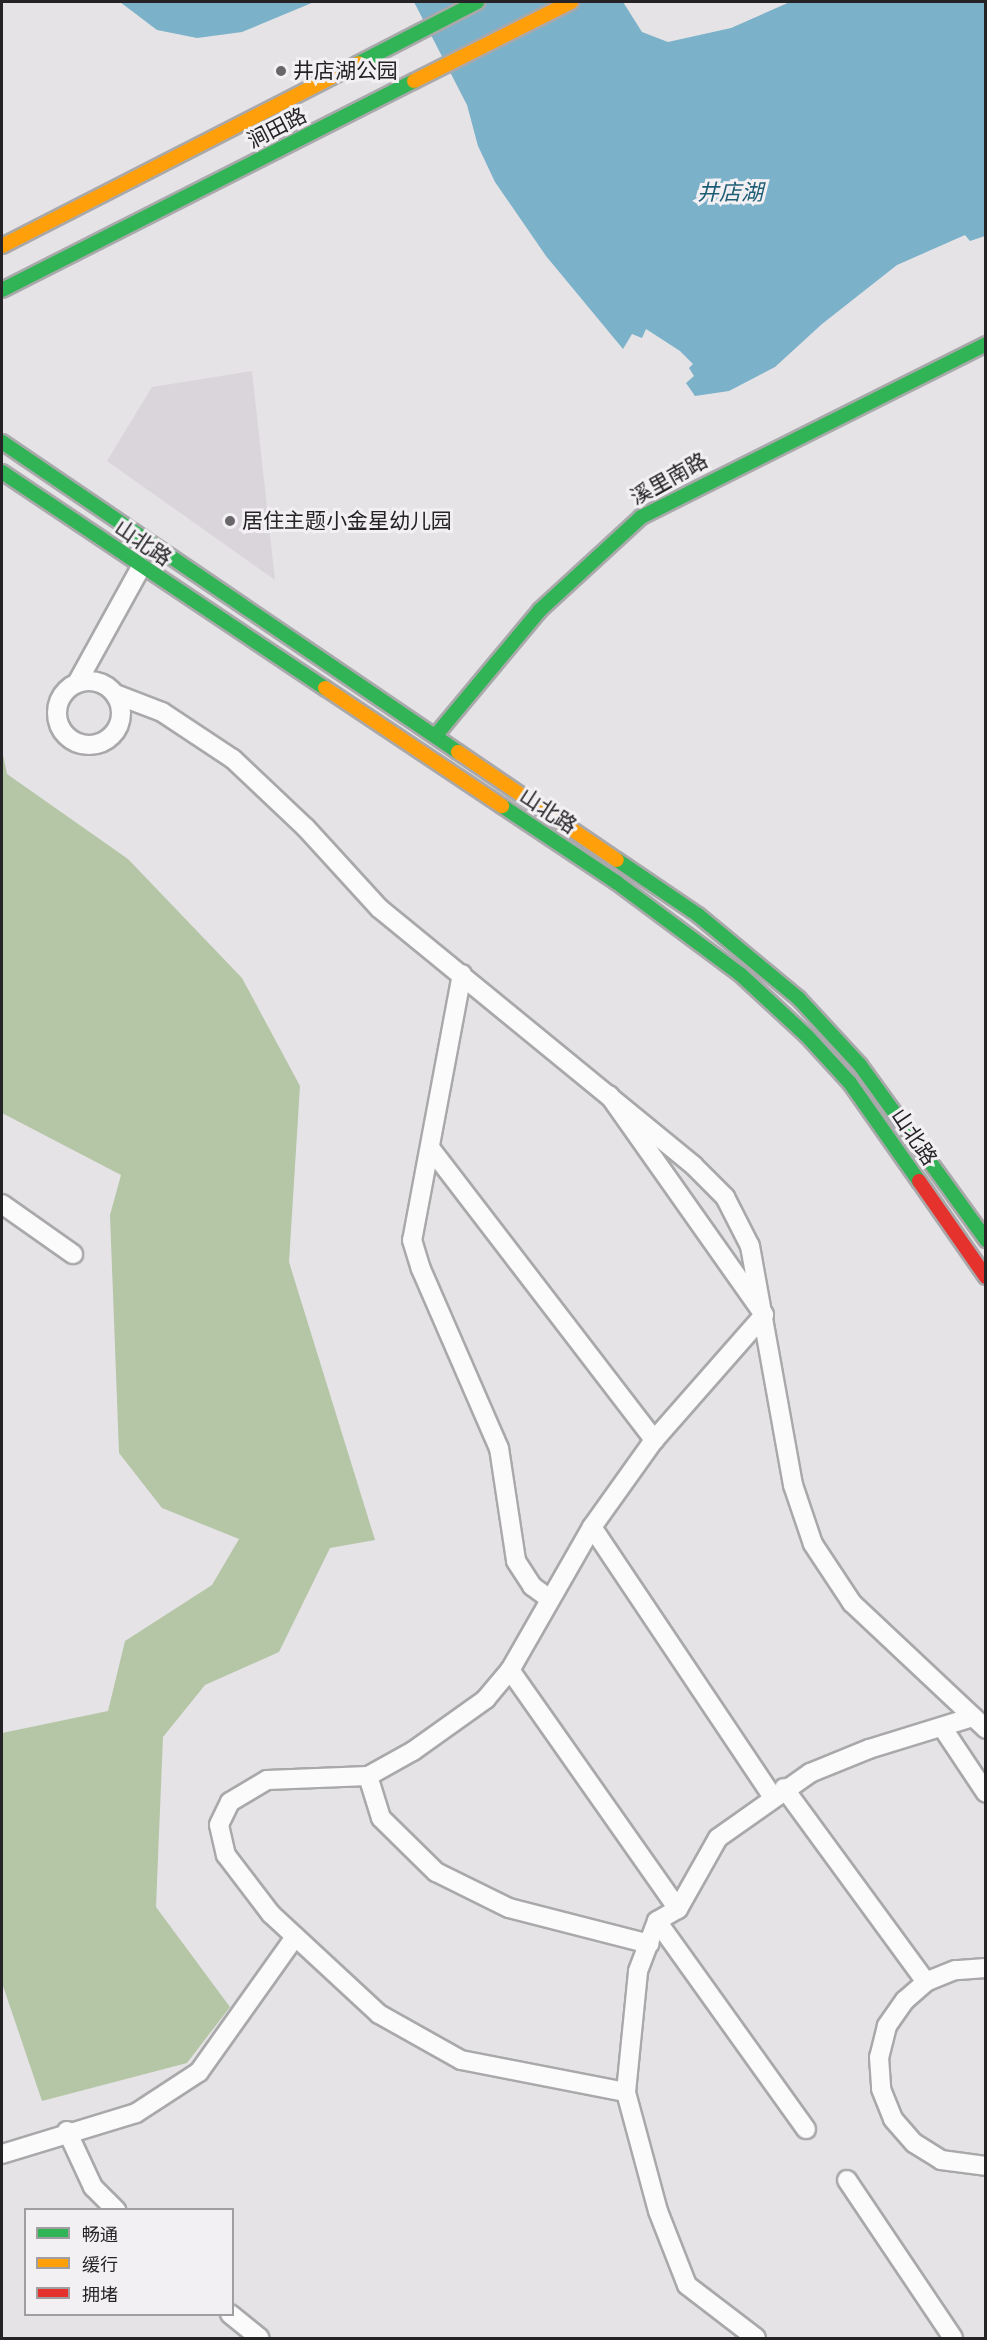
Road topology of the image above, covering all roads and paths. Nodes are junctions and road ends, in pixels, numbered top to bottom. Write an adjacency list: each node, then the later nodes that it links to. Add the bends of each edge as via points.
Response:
1 (477, 2): 3 (main road, 涧田路)
2 (571, 2): 4 (main road, 涧田路)
3 (2, 246)
4 (2, 290)
5 (986, 344): 11 (main road, 溪里南路, via 640,517 540,610)
6 (2, 442): 11 (main road, 山北路)
7 (2, 472): 8 (main road, 山北路)
8 (141, 567): 9 (street); 18 (main road, 山北路, via 616,882 740,974 807,1036 850,1083)
9 (77, 683): 10 (street, via 98,682); 10 (street, via 62,697 58,717 67,736 76,742 96,744 114,733 121,713)
10 (115, 693): 12 (street, via 162,712 233,759 306,828 379,908)
11 (436, 735): 16 (main road, 山北路, via 698,915 799,999 860,1065)
12 (462, 974): 13 (street); 14 (street)
13 (609, 1095): 19 (street); 19 (street, via 726,1197 747,1237)
14 (430, 1149): 20 (street); 22 (street, via 413,1228 415,1253 499,1448 516,1561 532,1586)
15 (2, 1204): 17 (street)
16 (986, 1240)
17 (73, 1254)
18 (986, 1277)
19 (764, 1315): 20 (street); 24 (street, via 797,1505 821,1560 852,1603)
20 (654, 1440): 21 (street)
21 (592, 1527): 22 (street); 27 (street)
22 (550, 1599): 23 (street)
23 (510, 1670): 26 (street, via 466,1716); 29 (street)
24 (979, 1723): 25 (street)
25 (942, 1726): 27 (street, via 851,1756); 28 (street)
26 (368, 1776): 31 (street, via 267,1780 230,1802 219,1825 226,1855 271,1914); 32 (street, via 381,1818 436,1872 509,1908)
27 (779, 1792): 29 (street, via 718,1838); 34 (street)
28 (986, 1793)
29 (678, 1909): 30 (street)
30 (657, 1921): 32 (street); 36 (street)
31 (295, 1937): 35 (street, via 379,2014 461,2060); 37 (street, via 199,2072 136,2113)
32 (649, 1944): 35 (street, via 638,1971)
33 (986, 1968): 34 (street, via 955,1970)
34 (926, 1982): 39 (street, via 904,2000 887,2026 879,2057 881,2089 893,2119 914,2143 941,2160)
35 (626, 2092): 44 (street, via 658,2211 687,2285)
36 (806, 2129)
37 (67, 2132): 38 (street); 41 (street, via 93,2187)
38 (2, 2154)
39 (986, 2166)
40 (847, 2180): 45 (street)
41 (114, 2208)
42 (232, 2316): 43 (street)
43 (260, 2338)
44 (756, 2338)
45 (953, 2338)

